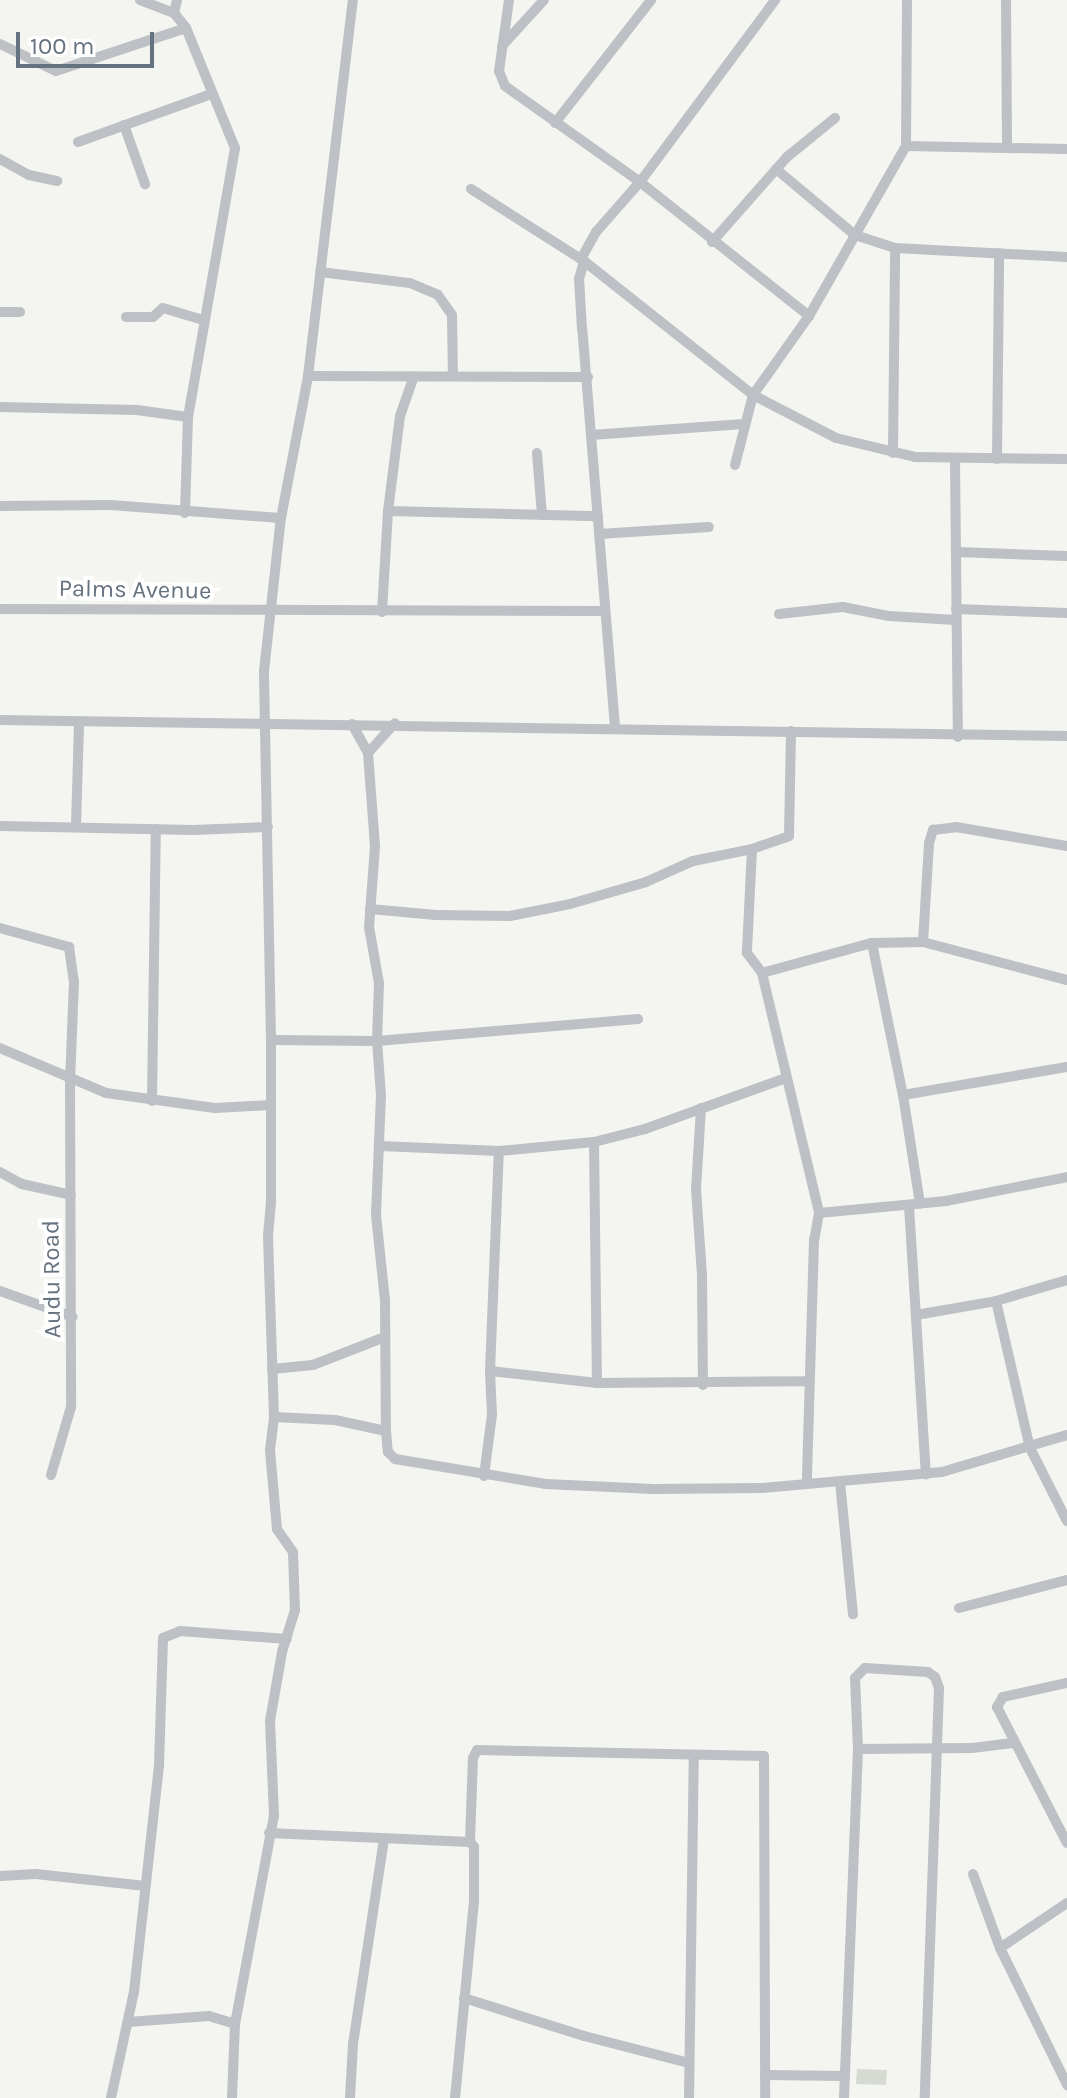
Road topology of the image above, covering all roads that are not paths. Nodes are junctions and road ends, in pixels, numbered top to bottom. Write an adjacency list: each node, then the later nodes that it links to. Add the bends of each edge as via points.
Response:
1 (140, 0): 10 (street)
2 (177, 0): 10 (street)
3 (353, 0): 34 (street)
4 (509, 0): 13 (street)
5 (544, 0): 13 (street)
6 (651, 0): 16 (street)
7 (775, 0): 25 (street)
8 (907, 0): 19 (street)
9 (1006, 0): 20 (street)
10 (174, 13): 11 (street)
11 (186, 28): 12 (street, via 56,71); 14 (street)
12 (0, 44)
13 (502, 47): 16 (street, via 499,71 505,86)
14 (211, 94): 17 (street); 39 (street, via 235,148)
15 (835, 118): 23 (street)
16 (555, 123): 25 (street)
17 (124, 125): 18 (street); 26 (street)
18 (78, 142)
19 (906, 146): 20 (street); 28 (street)
20 (1007, 148): 21 (street)
21 (1067, 149)
22 (0, 159): 24 (street, via 29,175)
23 (776, 169): 28 (street); 29 (street)
24 (57, 181)
25 (640, 182): 29 (street); 33 (street, via 596,232)
26 (145, 184)
27 (471, 189): 33 (street)
28 (855, 235): 30 (street); 37 (street)
29 (712, 242): 37 (street)
30 (895, 248): 31 (street); 50 (street)
31 (999, 253): 32 (street); 51 (street)
32 (1067, 257)
33 (584, 261): 43 (street, via 580,294); 44 (street)
34 (320, 272): 40 (street); 42 (street, via 410,283 438,295 452,315)
35 (0, 312): 36 (street)
36 (20, 312)
37 (809, 316): 44 (street)
38 (126, 317): 39 (street, via 153,317 163,308)
39 (203, 320): 46 (street)
40 (308, 376): 41 (street); 60 (street)
41 (414, 376): 42 (street); 56 (street, via 400,416)
42 (453, 376): 43 (street)
43 (588, 377): 48 (street)
44 (753, 395): 47 (street); 50 (street, via 836,438)
45 (0, 407): 46 (street, via 137,410)
46 (188, 417): 57 (street)
47 (744, 424): 48 (street); 54 (street)
48 (591, 435): 59 (street)
49 (537, 453): 58 (street)
50 (893, 453): 53 (street)
51 (997, 459): 52 (street); 53 (street)
52 (1067, 459)
53 (955, 460): 63 (street)
54 (735, 465)
55 (0, 506): 57 (street, via 111,505)
56 (388, 511): 58 (street); 68 (street)
57 (185, 513): 60 (street)
58 (542, 515): 59 (street)
59 (598, 516): 62 (street)
60 (281, 518): 67 (street)
61 (709, 527): 62 (street)
62 (599, 534): 66 (street)
63 (957, 552): 64 (street); 71 (street)
64 (1067, 556)
65 (0, 609): 67 (street, Palms Avenue)
66 (605, 611): 68 (street, Palms Avenue); 77 (street)
67 (269, 612): 68 (street, Palms Avenue); 74 (street)
68 (382, 612)
69 (1067, 613): 71 (street)
70 (779, 614): 71 (street, via 843,607 889,616)
71 (956, 614): 80 (street)
72 (0, 720): 73 (street)
73 (79, 722): 74 (street); 83 (street)
74 (262, 722): 76 (street); 84 (street)
75 (395, 723): 76 (street); 77 (street); 81 (street)
76 (352, 724): 81 (street)
77 (615, 727): 78 (street)
78 (791, 731): 80 (street); 87 (street, via 789,836)
79 (1067, 736): 80 (street)
80 (958, 737)
81 (368, 753): 88 (street, via 375,846)
82 (0, 826): 83 (street)
83 (76, 826): 85 (street)
84 (268, 827): 85 (street); 95 (street)
85 (156, 829): 102 (street)
86 (1067, 846): 90 (street, via 956,827 933,830)
87 (752, 849): 88 (street, via 693,861 646,882 570,904 510,916); 92 (street, via 747,953)
88 (370, 909): 96 (street, via 379,983)
89 (0, 928): 100 (street, Audu Road, via 69,947 74,982)
90 (923, 942): 91 (street); 93 (street)
91 (872, 943): 92 (street); 101 (street)
92 (762, 973): 99 (street)
93 (1067, 980)
94 (638, 1019): 96 (street)
95 (271, 1040): 96 (street); 103 (street)
96 (377, 1041): 106 (street)
97 (0, 1048): 100 (street)
98 (1067, 1067): 101 (street)
99 (786, 1078): 104 (street); 112 (street)
100 (70, 1080): 102 (street); 110 (street, Audu Road)
101 (903, 1095): 111 (street)
102 (152, 1101): 103 (street, via 215,1108)
103 (270, 1105): 119 (street)
104 (701, 1108): 105 (street); 123 (street, via 696,1189)
105 (594, 1142): 107 (street); 122 (street)
106 (380, 1146): 107 (street); 118 (street, via 376,1215)
107 (499, 1151): 120 (street)
108 (0, 1172): 110 (street, via 22,1184)
109 (1067, 1177): 111 (street)
110 (71, 1195): 117 (street, Audu Road)
111 (915, 1205): 112 (street); 116 (street)
112 (819, 1213): 121 (street)
113 (1067, 1280): 115 (street)
114 (0, 1291): 117 (street)
115 (996, 1301): 116 (street); 127 (street)
116 (916, 1315): 128 (street)
117 (73, 1317): 129 (street, Audu Road, via 71,1407)
118 (385, 1337): 119 (street, via 313,1365); 125 (street)
119 (272, 1369): 124 (street)
120 (490, 1371): 122 (street); 130 (street, via 492,1414)
121 (809, 1381): 123 (street); 131 (street)
122 (597, 1383): 123 (street)
123 (703, 1385)
124 (274, 1417): 125 (street, via 335,1420); 137 (street, via 273,1505 277,1529 293,1552 295,1610)
125 (386, 1431): 130 (street, via 388,1452 395,1459)
126 (1067, 1435): 127 (street)
127 (1030, 1448): 128 (street); 133 (street)
128 (926, 1474): 132 (street)
129 (51, 1475)
130 (484, 1476): 131 (street, via 653,1489)
131 (807, 1482): 132 (street)
132 (840, 1482): 136 (street)
133 (1067, 1521)
134 (1067, 1580): 135 (street)
135 (959, 1608)
136 (853, 1614)
137 (287, 1639): 143 (street, via 270,1721 275,1804); 149 (street, via 180,1631 163,1638 159,1766)
138 (1067, 1683): 139 (street, via 998,1701)
139 (1013, 1743): 140 (street); 146 (street)
140 (937, 1748): 141 (street); 141 (street, via 935,1677 928,1672 865,1668 855,1678); 166 (street)
141 (858, 1749): 157 (street)
142 (694, 1756): 145 (street, via 477,1750); 155 (street); 156 (street, via 766,1757)
143 (269, 1833): 144 (street); 154 (street)
144 (384, 1839): 145 (street); 161 (street, via 353,2044)
145 (470, 1842): 152 (street, via 475,1853 474,1901)
146 (1067, 1843)
147 (973, 1874): 151 (street)
148 (0, 1876): 149 (street, via 36,1874)
149 (145, 1886): 153 (street)
150 (1067, 1903): 151 (street)
151 (1000, 1948): 158 (street)
152 (464, 1998): 155 (street); 162 (street)
153 (128, 2022): 154 (street, via 209,2016); 159 (street)
154 (235, 2024): 160 (street)
155 (689, 2063): 163 (street)
156 (765, 2075): 157 (street); 164 (street)
157 (845, 2076): 165 (street)
158 (1067, 2085)
159 (111, 2098)
160 (232, 2098)
161 (350, 2098)
162 (455, 2098)
163 (689, 2098)
164 (765, 2098)
165 (844, 2098)
166 (925, 2098)

